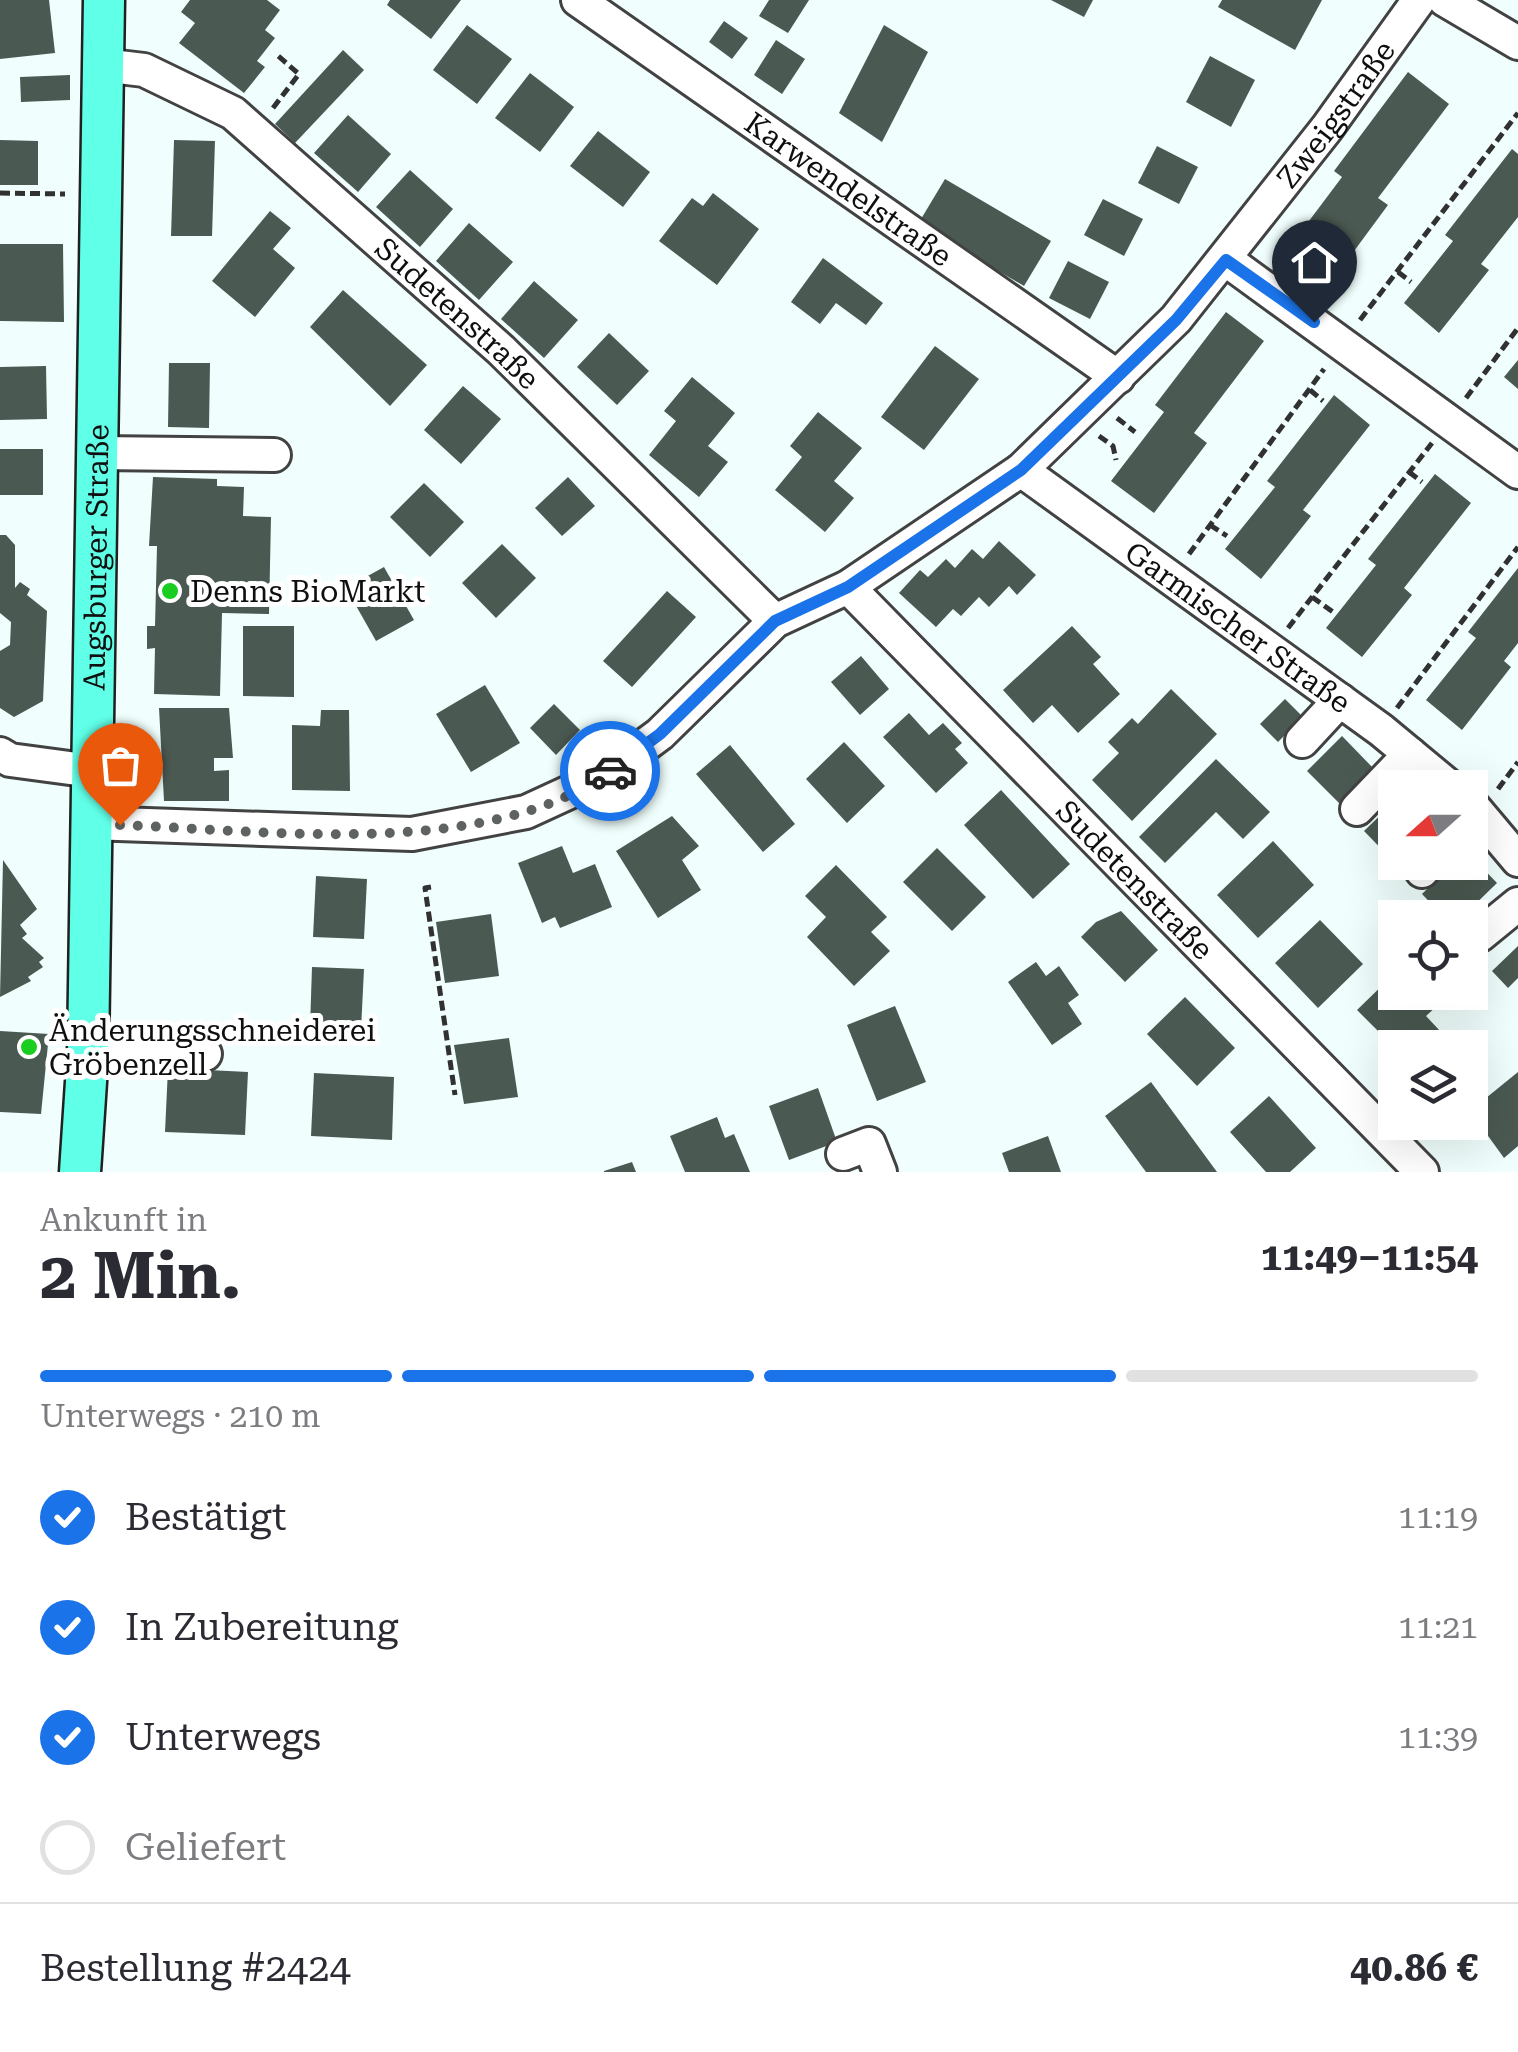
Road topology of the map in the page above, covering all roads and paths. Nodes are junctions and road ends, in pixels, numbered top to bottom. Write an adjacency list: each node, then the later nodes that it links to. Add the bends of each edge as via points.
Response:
1 (104, 0): 7 (main road, Augsburger Straße)
2 (578, 0): 19 (street, Karwendelstraße)
3 (1419, 0): 13 (street, Zweigstraße)
4 (1445, 0): 5 (street)
5 (1518, 43)
6 (277, 56): 8 (path, via 300,74)
7 (102, 66): 8 (street, Sudetenstraße, via 144,70 233,113); 12 (main road, Augsburger Straße)
8 (254, 131): 35 (street, Sudetenstraße, via 501,350)
9 (1488, 152): 10 (path)
10 (1498, 158)
11 (0, 193): 12 (path)
12 (98, 194): 23 (main road, Augsburger Straße)
13 (1226, 260): 19 (street, Zweigstraße); 22 (street)
14 (1397, 272): 15 (path)
15 (1411, 282)
16 (1518, 328): 17 (path)
17 (1494, 359): 18 (path); 22 (path)
18 (1504, 366)
19 (1118, 376): 25 (street, Zweigstraße)
20 (1310, 389): 21 (path)
21 (1323, 401)
22 (1448, 421): 26 (path); 27 (street)
23 (96, 453): 24 (street); 45 (main road, Augsburger Straße)
24 (274, 455)
25 (1021, 470): 32 (street, Zweigstraße); 36 (street, Garmischer Straße)
26 (1409, 472): 28 (path); 33 (path)
27 (1518, 472)
28 (1422, 482)
29 (1210, 525): 30 (path)
30 (1227, 536)
31 (1518, 546): 37 (path)
32 (848, 587): 35 (street, Zweigstraße); 59 (street, Sudetenstraße)
33 (1312, 597): 34 (path); 36 (path)
34 (1332, 612)
35 (775, 621): 47 (street, Zweigstraße, via 660,734 602,778 526,812 412,834)
36 (1271, 650): 39 (street, Garmischer Straße)
37 (1418, 680): 38 (path); 40 (path)
38 (1429, 687)
39 (1340, 700): 40 (street, Garmischer Straße); 41 (street)
40 (1381, 730): 43 (street, Garmischer Straße)
41 (1302, 742)
42 (0, 754): 45 (street)
43 (1410, 754): 44 (street, Garmischer Straße); 46 (street)
44 (1429, 770)
45 (92, 771): 47 (main road, Augsburger Straße)
46 (1357, 809)
47 (89, 822): 53 (main road, Augsburger Straße)
48 (1488, 828): 49 (street)
49 (1518, 860)
50 (431, 887): 55 (path, via 425,888)
51 (1518, 904): 52 (street)
52 (1488, 928)
53 (88, 1052): 54 (street); 57 (main road, Augsburger Straße)
54 (205, 1054)
55 (456, 1095)
56 (843, 1154): 58 (street, via 869,1144)
57 (80, 1172)
58 (880, 1172)
59 (1422, 1172)

